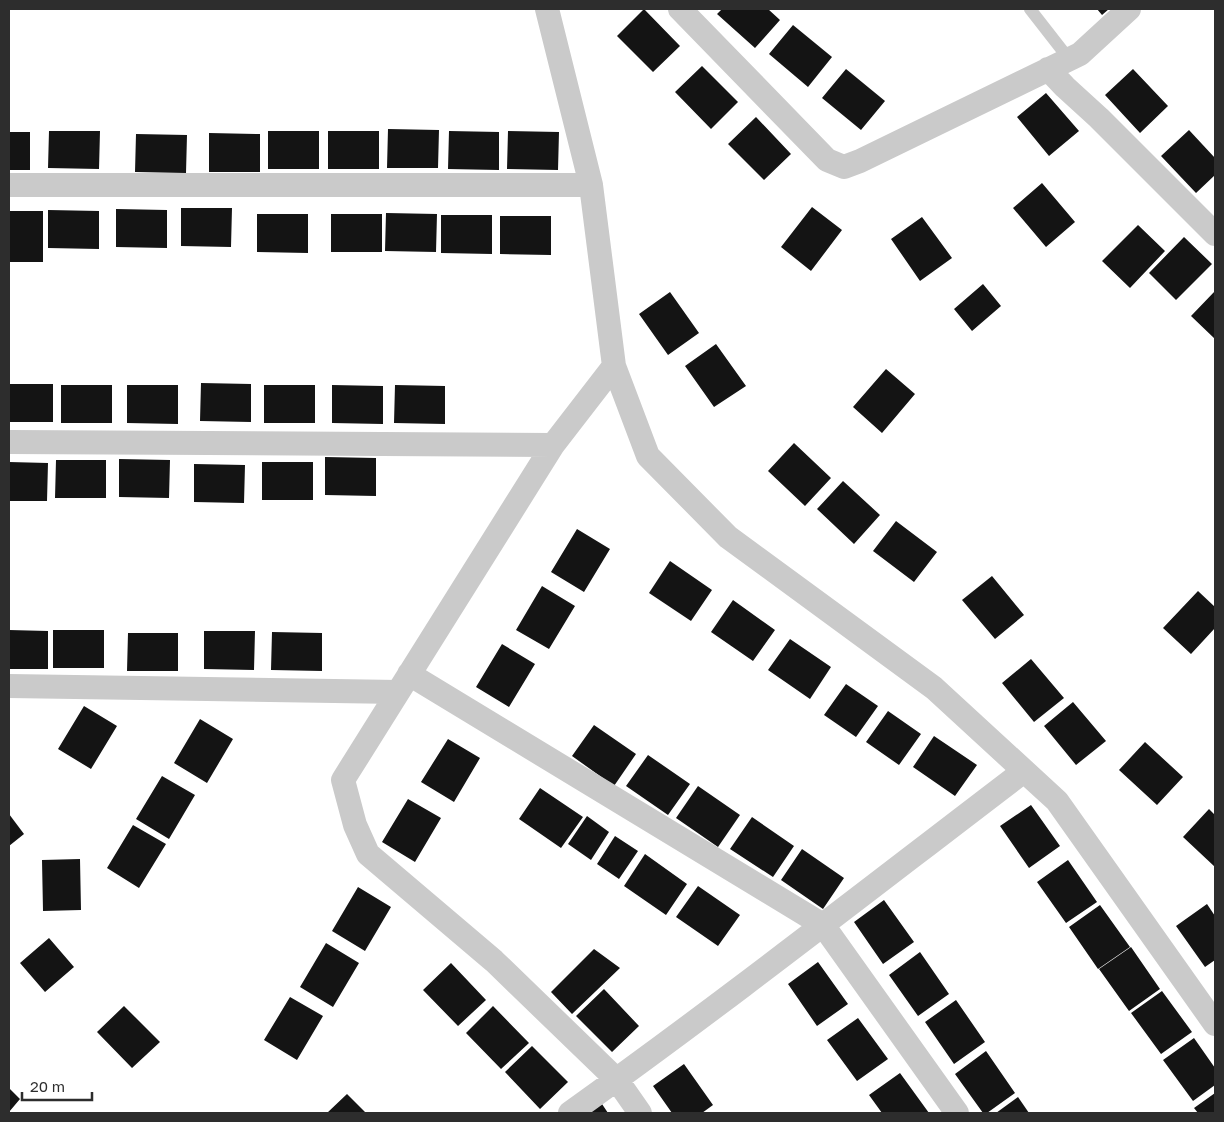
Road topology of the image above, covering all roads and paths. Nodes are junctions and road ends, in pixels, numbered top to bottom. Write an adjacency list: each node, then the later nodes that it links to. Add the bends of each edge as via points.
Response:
1 (547, 9): 7 (street)
2 (680, 9): 5 (street, via 827,160 844,167)
3 (1030, 9): 5 (lane)
4 (1129, 9): 5 (street, via 1080,54)
5 (1058, 64): 8 (street, via 1065,87)
6 (9, 185): 7 (street)
7 (591, 185): 9 (street)
8 (1215, 234)
9 (614, 366): 11 (street); 14 (street, via 648,456 728,537 934,688)
10 (9, 442): 11 (street)
11 (553, 445): 12 (street)
12 (404, 683): 13 (street); 15 (street); 17 (street, via 343,780 354,825 368,854 494,961)
13 (9, 686)
14 (1024, 770): 15 (street); 16 (street, via 1057,801)
15 (823, 925): 17 (street); 20 (street)
16 (1215, 1024)
17 (617, 1080): 18 (street); 19 (street)
18 (570, 1113)
19 (640, 1113)
20 (957, 1113)

